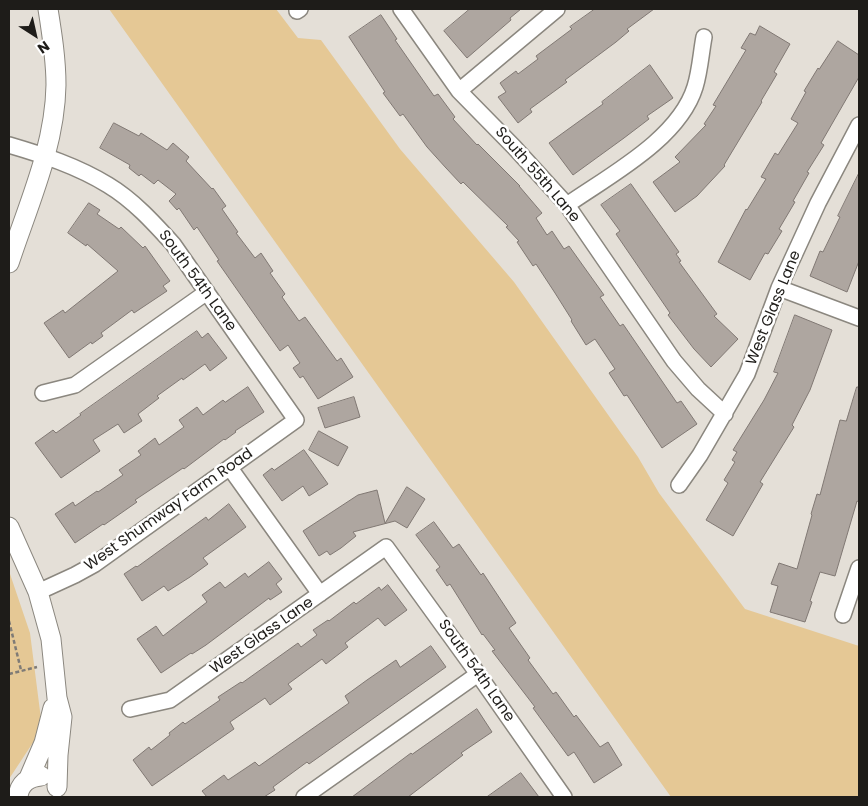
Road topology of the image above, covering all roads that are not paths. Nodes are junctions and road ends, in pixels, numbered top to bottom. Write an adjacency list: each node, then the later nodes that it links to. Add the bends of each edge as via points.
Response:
1 (48, 9): 8 (street, via 54,41 56,87)
2 (401, 9): 5 (street, South 55th Lane)
3 (557, 9): 5 (street)
4 (704, 37): 9 (street, via 695,86 676,122 654,145)
5 (459, 91): 9 (street, South 55th Lane)
6 (859, 125): 11 (street, West Glass Lane)
7 (9, 145): 8 (street, South 54th Lane)
8 (45, 156): 10 (street); 12 (street, South 54th Lane, via 86,172 129,200 173,244)
9 (567, 205): 15 (street, South 55th Lane, via 674,361)
10 (9, 262)
11 (779, 288): 13 (street); 15 (street, West Glass Lane, via 748,374)
12 (207, 292): 14 (street, via 75,385); 16 (street, South 54th Lane)
13 (859, 318)
14 (43, 393)
15 (725, 414): 18 (street, West Glass Lane)
16 (296, 420): 17 (street, West Shumway Farm Road)
17 (230, 468): 22 (street, West Shumway Farm Road, via 95,564); 23 (street)
18 (679, 486)
19 (9, 527): 22 (street)
20 (386, 547): 23 (street, West Glass Lane); 25 (street, South 54th Lane)
21 (859, 568): 24 (street)
22 (38, 592): 26 (street, via 51,639)
23 (320, 594): 27 (street, West Glass Lane, via 170,700)
24 (843, 615)
25 (478, 674): 31 (street); 32 (street, South 54th Lane)
26 (57, 698): 28 (street); 29 (street, via 62,717 58,755)
27 (130, 709)
28 (30, 778): 29 (street, via 48,778); 30 (street, via 21,786)
29 (62, 793)
30 (18, 797)
31 (304, 797)
32 (564, 797)

